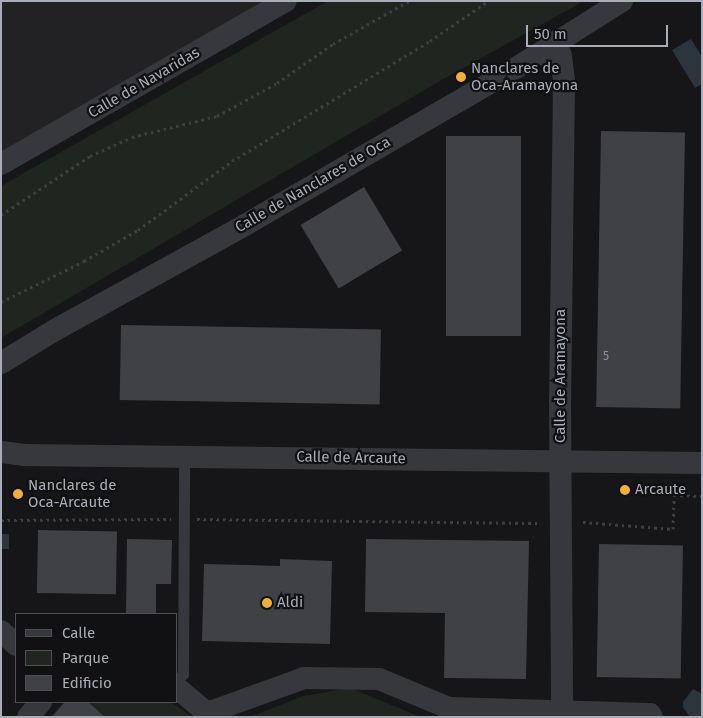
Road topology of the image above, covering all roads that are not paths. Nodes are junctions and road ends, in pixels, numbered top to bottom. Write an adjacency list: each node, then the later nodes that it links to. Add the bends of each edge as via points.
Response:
1 (286, 1): 4 (street, Calle de Navaridas)
2 (622, 1): 3 (street, Calle de Nanclares de Oca)
3 (554, 42): 5 (street, Calle de Nanclares de Oca, via 524,63 245,225); 8 (street, Calle de Aramayona, via 561,56 564,81)
4 (1, 164)
5 (1, 363)
6 (1, 452): 7 (street, Calle de Arcaute)
7 (184, 456): 8 (street, Calle de Arcaute); 12 (lane, via 183,674)
8 (561, 461): 9 (street, Calle de Arcaute); 15 (street, Calle de Aramayona)
9 (702, 463)
10 (1, 631): 11 (street)
11 (15, 644)
12 (178, 679)
13 (178, 689): 15 (street, via 207,713 304,678 379,679 449,708)
14 (40, 703): 16 (street)
15 (562, 710): 17 (street, via 650,714)
16 (28, 717)
17 (652, 717)

